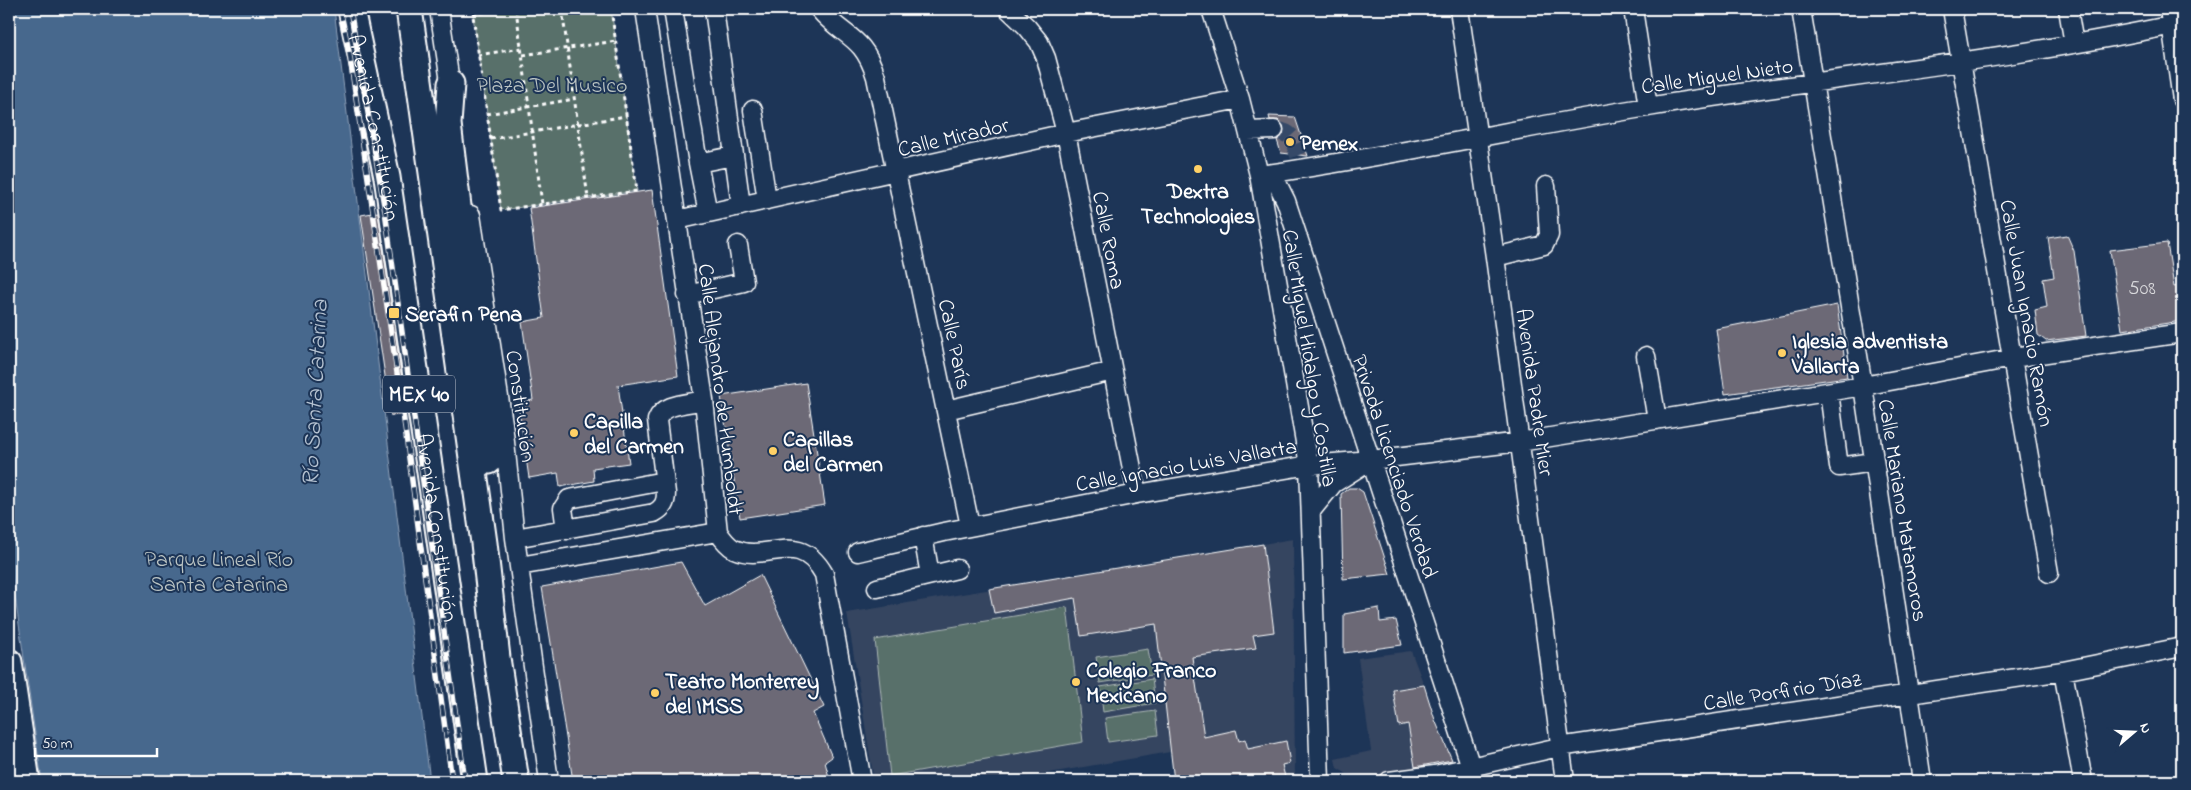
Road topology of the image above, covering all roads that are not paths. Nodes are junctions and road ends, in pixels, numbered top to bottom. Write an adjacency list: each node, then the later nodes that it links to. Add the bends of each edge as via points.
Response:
1 (351, 9): 32 (highway, Avenida Constitución / MEX 40)
2 (368, 9): 32 (highway)
3 (409, 9): 70 (highway, Avenida Constitución / MEX 40, via 484,543)
4 (439, 9): 19 (street, Constitución)
5 (645, 9): 38 (street, Calle Alejandro de Humboldt)
6 (673, 9): 30 (street)
7 (714, 9): 29 (street)
8 (819, 9): 31 (street, Calle París, via 858,41 872,62)
9 (1008, 9): 27 (street, Calle Roma, via 1039,42)
10 (1459, 9): 28 (street, Avenida Padre Mier)
11 (1633, 9): 23 (street)
12 (1801, 9): 20 (street, Calle Mariano Matamoros)
13 (1952, 9): 18 (street, Calle Juan Ignacio Ramón)
14 (2068, 9): 17 (street)
15 (1217, 10): 21 (street, Calle Miguel Hidalgo y Costilla)
16 (2174, 19): 17 (street, Calle Miguel Nieto); 22 (street)
17 (2074, 44): 18 (street, Calle Miguel Nieto)
18 (1962, 61): 20 (street, Calle Miguel Nieto); 44 (street, Calle Juan Ignacio Ramón)
19 (451, 84): 62 (street, Constitución, via 503,423); 70 (highway, via 448,124 486,423 497,543)
20 (1813, 84): 23 (street, Calle Miguel Nieto); 46 (street, Calle Mariano Matamoros)
21 (1240, 99): 25 (street, Calle Miguel Hidalgo y Costilla); 27 (street, Calle Mirador)
22 (2182, 100)
23 (1648, 107): 28 (street, Calle Miguel Nieto)
24 (753, 110): 35 (street)
25 (1248, 130): 26 (street); 33 (street, Calle Miguel Hidalgo y Costilla)
26 (1274, 130)
27 (1066, 134): 31 (street, Calle Mirador); 45 (street, Calle Roma)
28 (1479, 138): 33 (street, Calle Miguel Nieto, via 1301,162); 40 (street, Avenida Padre Mier)
29 (733, 156): 30 (street); 36 (street)
30 (698, 163): 37 (street)
31 (897, 171): 35 (street, Calle Mirador); 49 (street, Calle París)
32 (387, 178): 77 (highway, Avenida Constitución / MEX 40)
33 (1259, 178): 52 (street, Privada Licenciado Verdad, via 1277,183 1286,201); 54 (street, Calle Miguel Hidalgo y Costilla)
34 (1546, 186): 40 (street, via 1550,236 1544,245)
35 (767, 200): 36 (street, Calle Mirador)
36 (741, 206): 37 (street, Calle Mirador)
37 (708, 213): 38 (street, Calle Mirador)
38 (677, 220): 41 (street, Calle Alejandro de Humboldt)
39 (738, 245): 41 (street, via 744,282)
40 (1495, 257): 51 (street, Avenida Padre Mier)
41 (687, 295): 48 (street, Calle Alejandro de Humboldt)
42 (2182, 333): 44 (street, Calle Ignacio Luis Vallarta)
43 (1646, 356): 50 (street)
44 (2013, 358): 46 (street, Calle Ignacio Luis Vallarta); 66 (street, Calle Juan Ignacio Ramón)
45 (1113, 371): 49 (street); 56 (street, Calle Roma)
46 (1863, 386): 47 (street, Calle Ignacio Luis Vallarta); 53 (street, Calle Mariano Matamoros)
47 (1828, 392): 50 (street, Calle Ignacio Luis Vallarta); 53 (street, via 1839,467)
48 (704, 400): 55 (street, via 670,407 657,420); 60 (street, Calle Alejandro de Humboldt)
49 (946, 410): 58 (street, Calle París)
50 (1657, 420): 51 (street, Calle Ignacio Luis Vallarta)
51 (1520, 442): 52 (street, Calle Ignacio Luis Vallarta); 74 (street, Avenida Padre Mier)
52 (1371, 460): 54 (street, Calle Ignacio Luis Vallarta); 57 (street, via 1333,484); 75 (street, Privada Licenciado Verdad)
53 (1874, 462): 73 (street, Calle Mariano Matamoros)
54 (1309, 465): 56 (street, Calle Ignacio Luis Vallarta); 57 (street, Calle Miguel Hidalgo y Costilla)
55 (664, 481): 59 (street, via 666,501 654,514); 59 (street, via 569,500 563,508)
56 (1137, 494): 58 (street, Calle Ignacio Luis Vallarta)
57 (1311, 511): 81 (street, Calle Miguel Hidalgo y Costilla)
58 (970, 526): 61 (street, Calle Ignacio Luis Vallarta)
59 (566, 530): 62 (street)
60 (718, 532): 64 (street); 80 (street, Calle Alejandro de Humboldt, via 726,544 747,552 792,550 804,553 817,562 824,574)
61 (923, 536): 63 (street, Calle Ignacio Luis Vallarta); 67 (street)
62 (515, 538): 64 (street, Constitución)
63 (858, 552)
64 (519, 566): 79 (street, Constitución)
65 (958, 569): 67 (street)
66 (2048, 573)
67 (930, 575): 68 (street)
68 (877, 588)
69 (2182, 647): 72 (street, Calle Porfirio Díaz)
70 (497, 658): 78 (highway, Avenida Constitución / MEX 40)
71 (9, 662): 76 (highway)
72 (2063, 671): 73 (street, Calle Porfirio Díaz); 85 (street)
73 (1910, 694): 74 (street, Calle Porfirio Díaz); 84 (street, Calle Mariano Matamoros)
74 (1559, 747): 75 (street, Calle Porfirio Díaz); 83 (street, Avenida Padre Mier)
75 (1472, 774): 82 (street, Calle Porfirio Díaz)
76 (27, 781)
77 (475, 781)
78 (516, 781)
79 (549, 781)
80 (862, 781)
81 (1320, 781)
82 (1389, 781)
83 (1564, 781)
84 (1922, 781)
85 (2083, 781)

